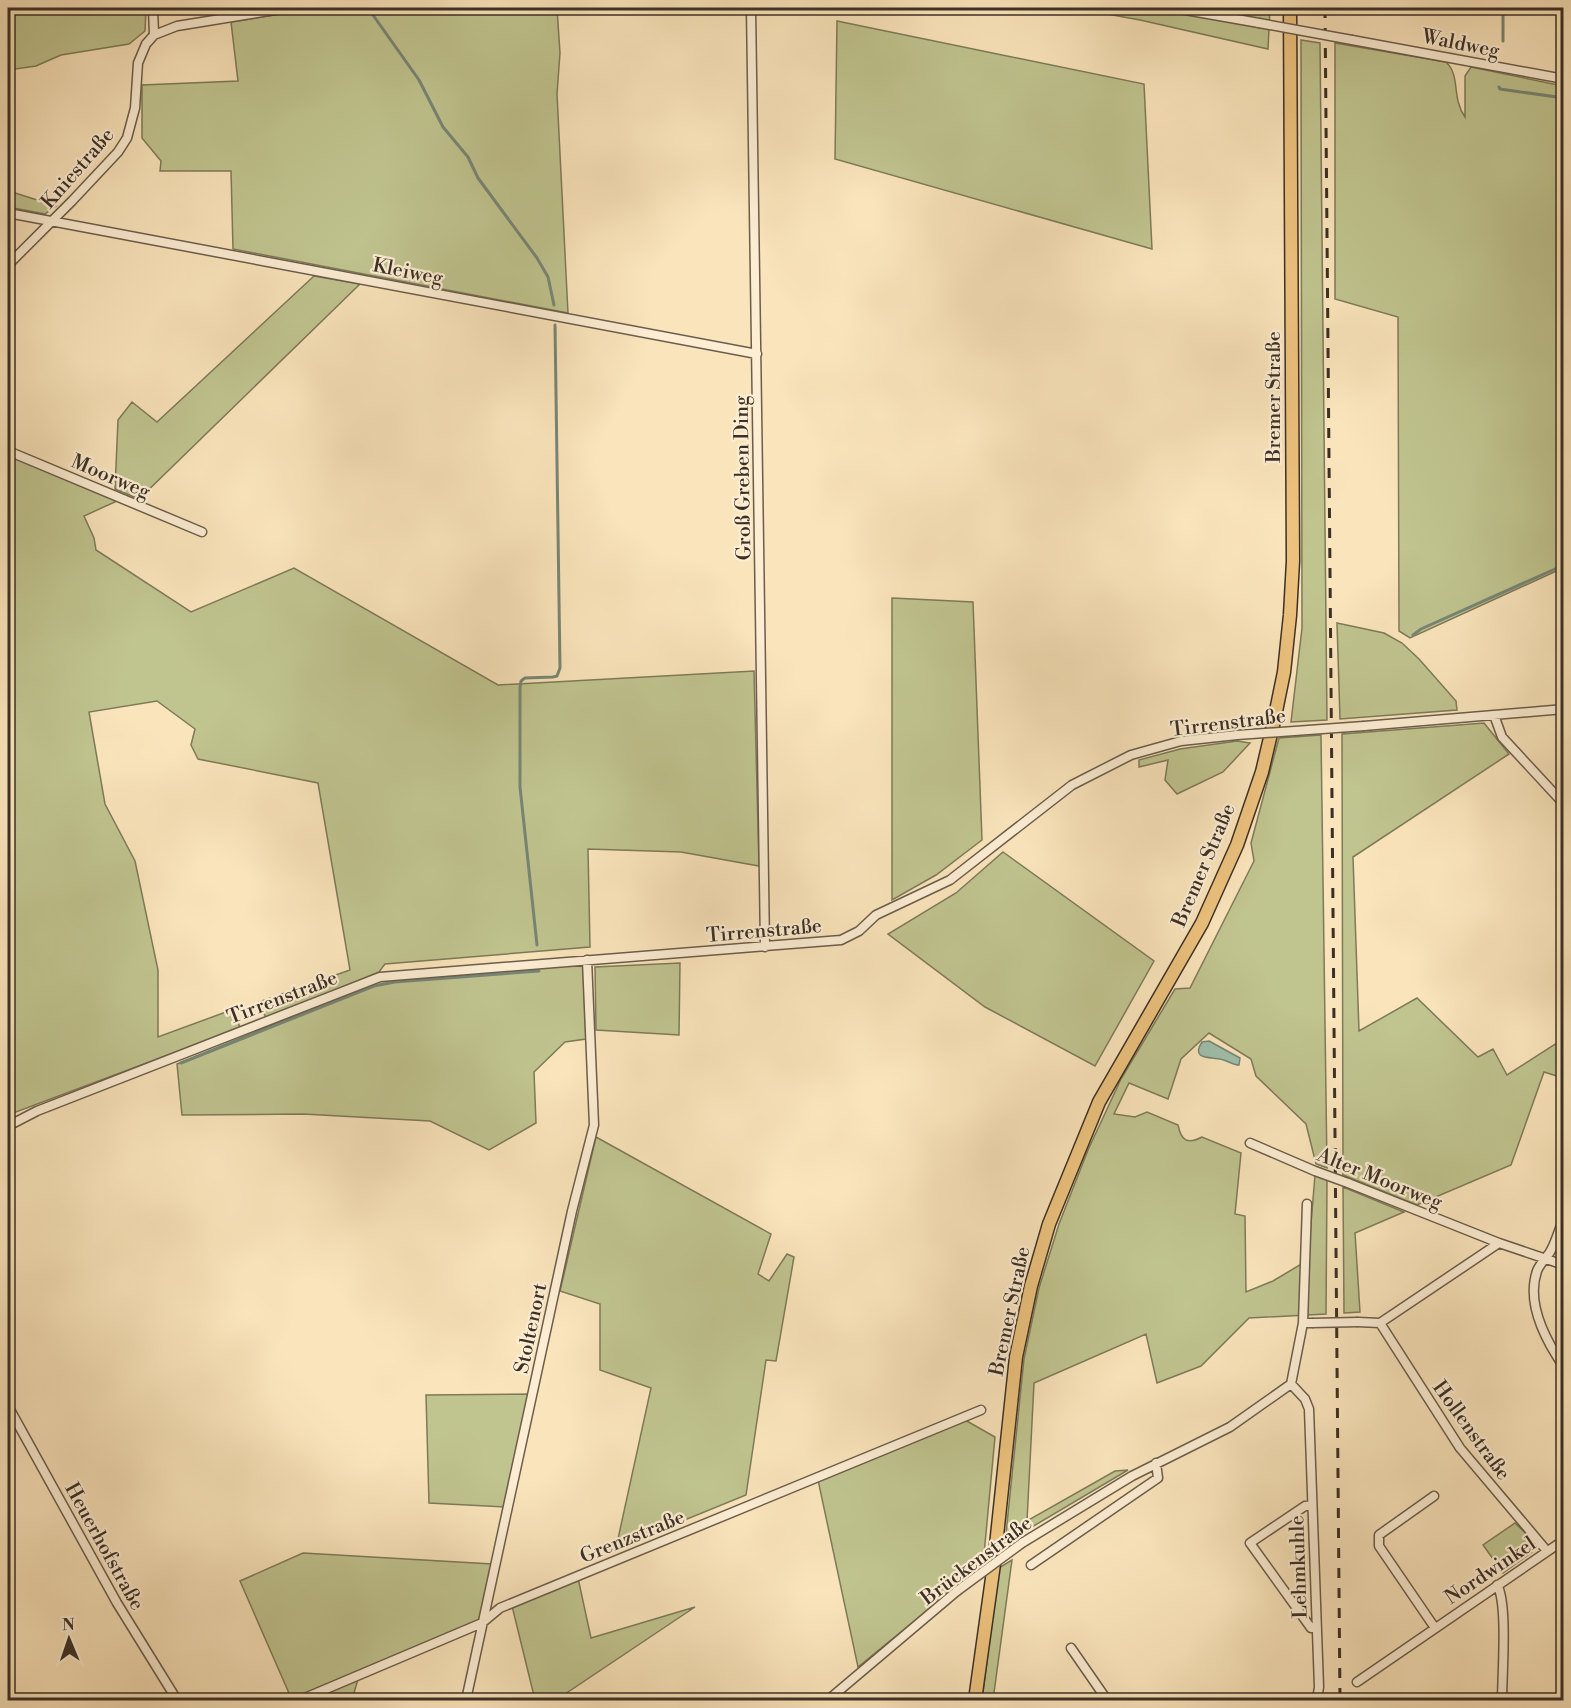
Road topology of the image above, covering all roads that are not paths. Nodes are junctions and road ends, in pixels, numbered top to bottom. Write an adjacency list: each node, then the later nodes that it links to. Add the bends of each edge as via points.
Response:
1 (153, 8): 6 (street)
2 (288, 8): 6 (street, via 177,26)
3 (751, 8): 11 (street, Groß Greben Ding)
4 (1174, 8): 7 (street, Waldweg, bridge)
5 (1290, 8): 48 (main road, Bremer Straße, via 1293,561 1284,672 1262,772 1237,845 1202,923 1099,1102 1049,1224 1030,1286 1016,1357)
6 (154, 35): 9 (street, Kniestraße, via 138,63 135,108 127,138)
7 (1563, 79)
8 (8, 213): 9 (street, Kleiweg)
9 (53, 222): 10 (street, Kniestraße); 11 (street, Kleiweg)
10 (8, 265)
11 (757, 354): 17 (street, Groß Greben Ding)
12 (8, 451): 13 (street, Moorweg)
13 (202, 532)
14 (1563, 709): 15 (street, Tirrenstraße)
15 (1494, 715): 16 (street, via 1502,737); 17 (street, Tirrenstraße, bridge, via 1181,741 1131,756 1072,784 950,880 876,915 849,937)
16 (1563, 804)
17 (765, 947): 18 (street, Tirrenstraße)
18 (587, 960): 19 (street, Tirrenstraße, via 380,977 37,1111); 39 (street, Stoltenort, via 594,1125)
19 (8, 1126)
20 (1250, 1143): 23 (street, Alter Moorweg, bridge)
21 (1307, 1204): 26 (street)
22 (1563, 1218): 24 (street)
23 (1499, 1243): 24 (street); 27 (street)
24 (1546, 1259): 25 (street); 28 (street, via 1537,1271 1538,1316)
25 (1563, 1265)
26 (1307, 1323): 27 (street, bridge); 29 (street)
27 (1380, 1323): 36 (street, Hollenstraße, via 1460,1448)
28 (1563, 1367)
29 (1291, 1384): 32 (street, Brückenstraße, via 1230,1427); 34 (street, Lehmkuhle, via 1309,1409)
30 (8, 1406): 44 (street, Heuerhofstraße, via 117,1603)
31 (981, 1410): 39 (street, Grenzstraße, via 500,1608)
32 (1156, 1463): 37 (street, Brückenstraße, via 1158,1478); 47 (street, Brückenstraße, bridge, via 1022,1543 957,1592)
33 (1434, 1496): 41 (street, Nordwinkel, via 1379,1535 1379,1546)
34 (1312, 1505): 40 (street, Lehmkuhle); 40 (street, Lehmkuhle, via 1250,1543 1311,1628)
35 (1563, 1540): 36 (street, Nordwinkel)
36 (1547, 1551): 38 (street, Nordwinkel)
37 (1031, 1565)
38 (1497, 1585): 41 (street, Nordwinkel); 51 (street, via 1503,1609)
39 (482, 1623): 45 (street, Grenzstraße); 46 (street, Stoltenort)
40 (1317, 1628): 50 (street, Lehmkuhle)
41 (1435, 1628): 43 (street, Nordwinkel)
42 (1071, 1648): 49 (street)
43 (1357, 1682)
44 (177, 1701)
45 (300, 1701)
46 (466, 1701)
47 (828, 1701)
48 (975, 1701)
49 (1107, 1701)
50 (1317, 1701)
51 (1502, 1701)

